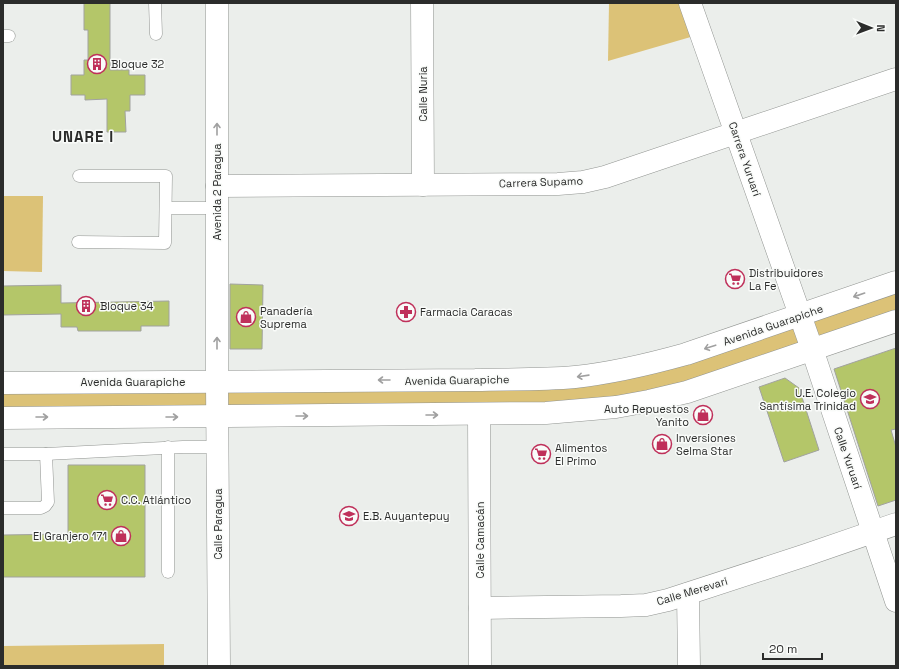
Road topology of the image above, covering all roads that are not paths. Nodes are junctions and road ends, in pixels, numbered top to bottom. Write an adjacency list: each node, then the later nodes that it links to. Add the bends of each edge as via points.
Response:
1 (155, 3): 5 (lane)
2 (217, 3): 10 (street, Avenida 2 Paragua, one-way to 2)
3 (422, 3): 9 (street, Calle Nuria)
4 (690, 3): 7 (street, Carrera Yuruarí)
5 (156, 34)
6 (896, 79): 7 (street, Carrera Supamo)
7 (736, 133): 9 (street, Carrera Supamo, via 605,177 582,182); 15 (street, Carrera Yuruarí)
8 (79, 176): 11 (lane, via 166,176)
9 (423, 185): 10 (street, Carrera Supamo)
10 (217, 186): 12 (street, Avenida 2 Paragua)
11 (166, 208): 12 (lane); 13 (lane, via 165,243)
12 (217, 208): 18 (street, Avenida 2 Paragua, one-way to 12)
13 (78, 242)
14 (896, 282): 15 (street, Avenida Guarapiche, one-way to 15)
15 (800, 315): 17 (street, Calle Yuruarí); 18 (street, Avenida Guarapiche, one-way to 18, via 686,354 613,372 576,377)
16 (896, 321): 17 (street)
17 (812, 349): 20 (street, via 687,392 649,401 616,407 546,413); 29 (street, Calle Yuruarí)
18 (217, 382): 19 (street, Avenida Guarapiche); 21 (street, Calle Paragua)
19 (3, 383)
20 (479, 414): 21 (street, one-way to 20); 33 (street, Calle Camacán)
21 (217, 416): 22 (street, one-way to 21); 24 (street, Calle Paragua)
22 (3, 418)
23 (168, 447): 24 (lane); 26 (lane); 30 (lane)
24 (217, 447): 34 (street, Calle Paragua)
25 (3, 454): 26 (lane)
26 (46, 454): 27 (lane, via 48,502 45,506)
27 (3, 508)
28 (896, 524): 29 (street, Calle Merevari)
29 (873, 532): 31 (street, Calle Merevari); 32 (street, Calle Yuruarí)
30 (168, 572)
31 (688, 594): 33 (street, Calle Merevari, via 646,605); 36 (street)
32 (896, 601)
33 (480, 608): 35 (street, Calle Camacán)
34 (219, 666)
35 (480, 666)
36 (689, 666)

